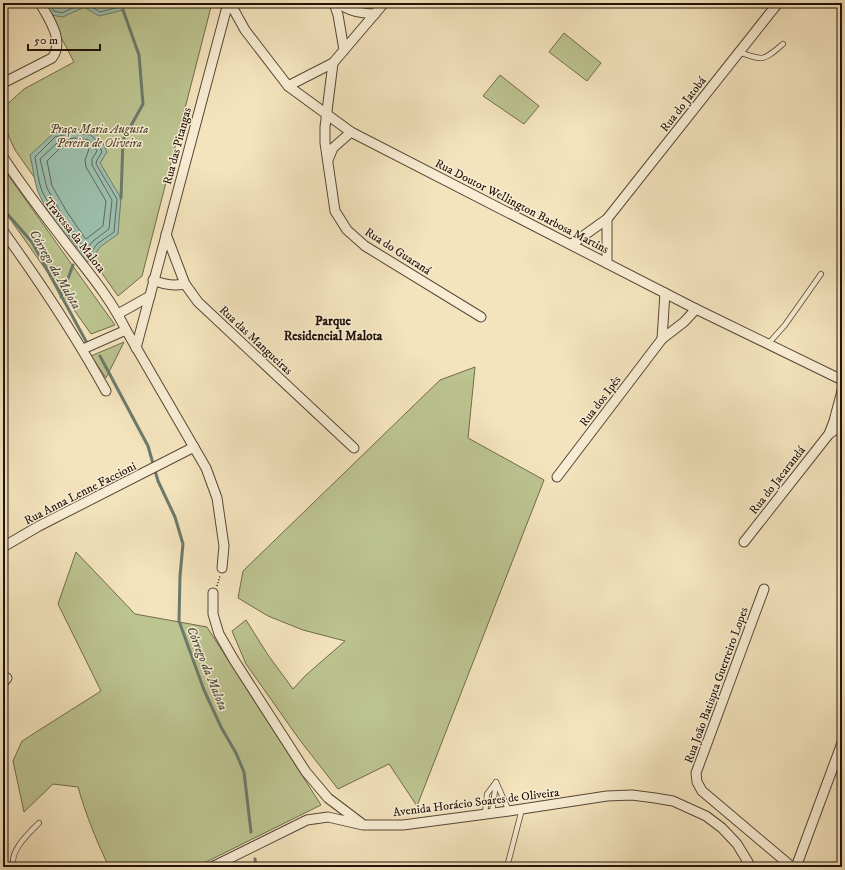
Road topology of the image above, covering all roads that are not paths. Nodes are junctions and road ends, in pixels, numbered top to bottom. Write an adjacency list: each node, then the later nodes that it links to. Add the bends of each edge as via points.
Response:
1 (40, 3): 12 (street, via 58,43 56,52 52,58)
2 (229, 3): 13 (street, Rua Doutor Wellington Barbosa Martins, via 245,30); 20 (street, Rua das Pitangas)
3 (334, 3): 9 (street)
4 (338, 3): 7 (street, via 348,10)
5 (384, 3): 7 (street)
6 (778, 3): 10 (street, Rua do Jatobá)
7 (375, 14): 9 (street)
8 (783, 44): 10 (lane, via 768,57 759,59)
9 (344, 50): 11 (street)
10 (739, 52): 18 (street, Rua do Jatobá)
11 (333, 63): 13 (street); 14 (street, Rua do Guaraná)
12 (3, 83)
13 (288, 86): 14 (street, Rua Doutor Wellington Barbosa Martins)
14 (327, 114): 15 (street, Rua Doutor Wellington Barbosa Martins); 17 (street, Rua do Guaraná, via 325,143)
15 (352, 132): 17 (street, via 334,148); 21 (street, Rua Doutor Wellington Barbosa Martins)
16 (3, 157): 29 (street, Travessa da Malota)
17 (328, 160): 30 (street, Rua do Guaraná, via 336,211 346,230 388,261)
18 (607, 219): 21 (street, Rua do Jatobá); 22 (street)
19 (3, 231): 35 (street, via 35,275)
20 (166, 234): 24 (street, Rua das Pitangas); 25 (street, Rua das Mangueiras)
21 (572, 244): 22 (street, Rua Doutor Wellington Barbosa Martins)
22 (607, 263): 26 (street, Rua Doutor Wellington Barbosa Martins)
23 (821, 274): 33 (lane, via 785,325)
24 (153, 280): 25 (street, via 175,286); 27 (street, Rua das Pitangas)
25 (185, 284): 42 (street, Rua das Mangueiras, via 198,302)
26 (665, 293): 28 (street, Rua Doutor Wellington Barbosa Martins); 32 (street)
27 (150, 296): 29 (street); 34 (street, Rua das Pitangas)
28 (696, 309): 32 (street, Rua dos Ipês); 33 (street, Rua Doutor Wellington Barbosa Martins)
29 (118, 314): 31 (street, Travessa da Malota)
30 (481, 317)
31 (126, 330): 34 (street); 35 (street)
32 (662, 339): 43 (street, Rua dos Ipês)
33 (768, 344): 36 (street, Rua Doutor Wellington Barbosa Martins)
34 (136, 348): 41 (street)
35 (83, 350): 37 (street)
36 (842, 380)
37 (106, 390)
38 (842, 391): 40 (street, Rua do Jacarandá)
39 (842, 425): 40 (street, Rua do Jacarandá)
40 (829, 434): 44 (street, Rua do Jacarandá)
41 (194, 447): 45 (street, Rua Anna Lenne Faccioni); 46 (street, via 218,498 224,546)
42 (354, 448)
43 (557, 477)
44 (744, 542)
45 (3, 547)
46 (222, 568)
47 (764, 589): 60 (street, Rua João Batispta Guerreiro Lopes, via 696,773 702,791)
48 (213, 593): 55 (street, via 212,614 219,634 306,772 328,798)
49 (842, 743): 61 (street)
50 (496, 782): 52 (lane); 53 (lane); 53 (lane, via 487,794)
51 (522, 809): 52 (street, Avenida Horácio Soares de Oliveira); 58 (lane); 59 (street, Avenida Horácio Soares de Oliveira, via 607,796 632,795 673,802 706,816 722,828 737,844)
52 (509, 811): 53 (street, Avenida Horácio Soares de Oliveira)
53 (488, 814): 55 (street, Avenida Horácio Soares de Oliveira, via 402,825)
54 (39, 823): 56 (lane, via 18,845)
55 (363, 825): 57 (street, Avenida Horácio Soares de Oliveira, via 328,817 307,820)
56 (14, 867)
57 (212, 867)
58 (507, 867)
59 (751, 867)
60 (792, 867)
61 (796, 867)

